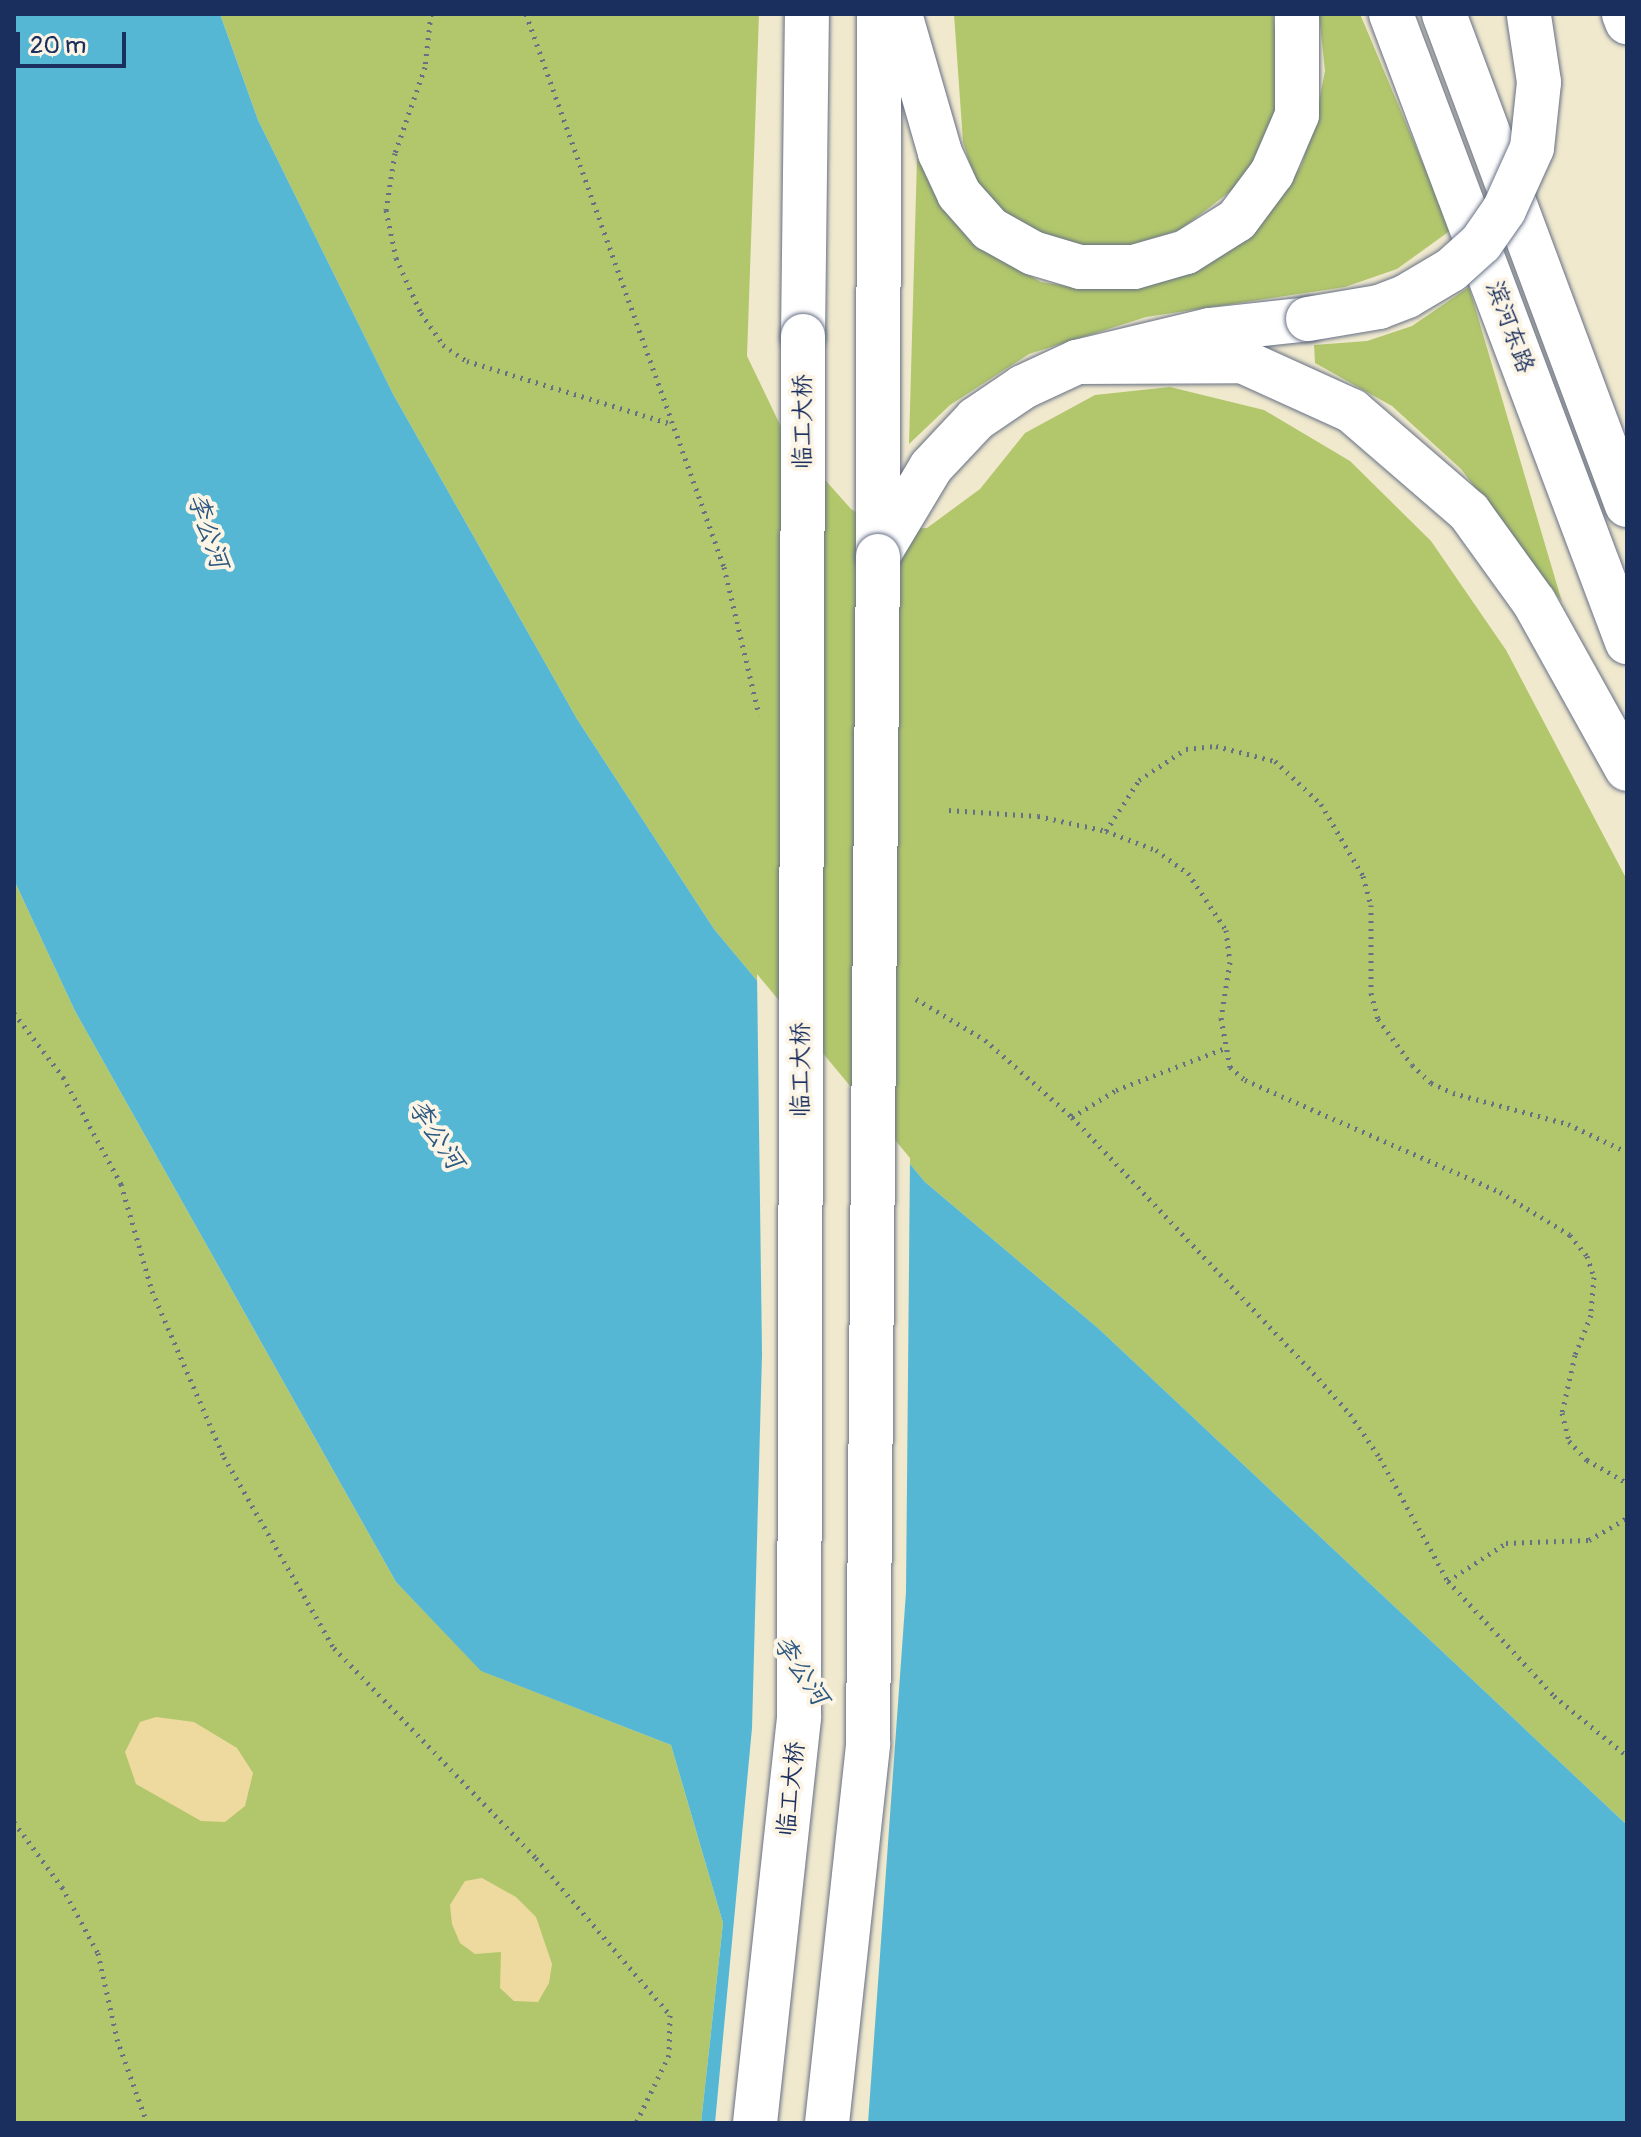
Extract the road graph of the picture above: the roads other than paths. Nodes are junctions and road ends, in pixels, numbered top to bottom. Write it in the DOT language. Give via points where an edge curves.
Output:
graph roads {
  1 [pos="807,14"];
  2 [pos="879,14"];
  3 [pos="900,14"];
  4 [pos="1297,14"];
  5 [pos="1391,14"];
  6 [pos="1444,14"];
  7 [pos="1624,14"];
  8 [pos="1528,15"];
  9 [pos="1627,22"];
  10 [pos="1077,362"];
  11 [pos="1627,505"];
  12 [pos="878,556"];
  13 [pos="1627,642"];
  14 [pos="1627,769"];
  15 [pos="755,2123"];
  16 [pos="827,2123"];
  1 -- 15 [label="main road, 临工大桥, bridge" via="799,1718"];
  2 -- 12 [label="main road"];
  3 -- 4 [label="main road" via="940,153 959,194 990,229 1033,253 1080,267 1134,267 1186,252 1237,220 1272,173 1297,115"];
  5 -- 13 [label="main road, 滨河东路"];
  6 -- 11 [label="main road, 滨河东路"];
  7 -- 9 [label="main road"];
  8 -- 10 [label="main road, bridge" via="1539,82 1532,148 1504,210 1481,243 1451,270 1379,307 1209,330"];
  10 -- 12 [label="main road" via="1023,387 976,419 931,467"];
  10 -- 14 [label="main road" via="1242,361 1352,411 1469,512 1534,602"];
  12 -- 16 [label="main road, bridge" via="868,1744"];
}
